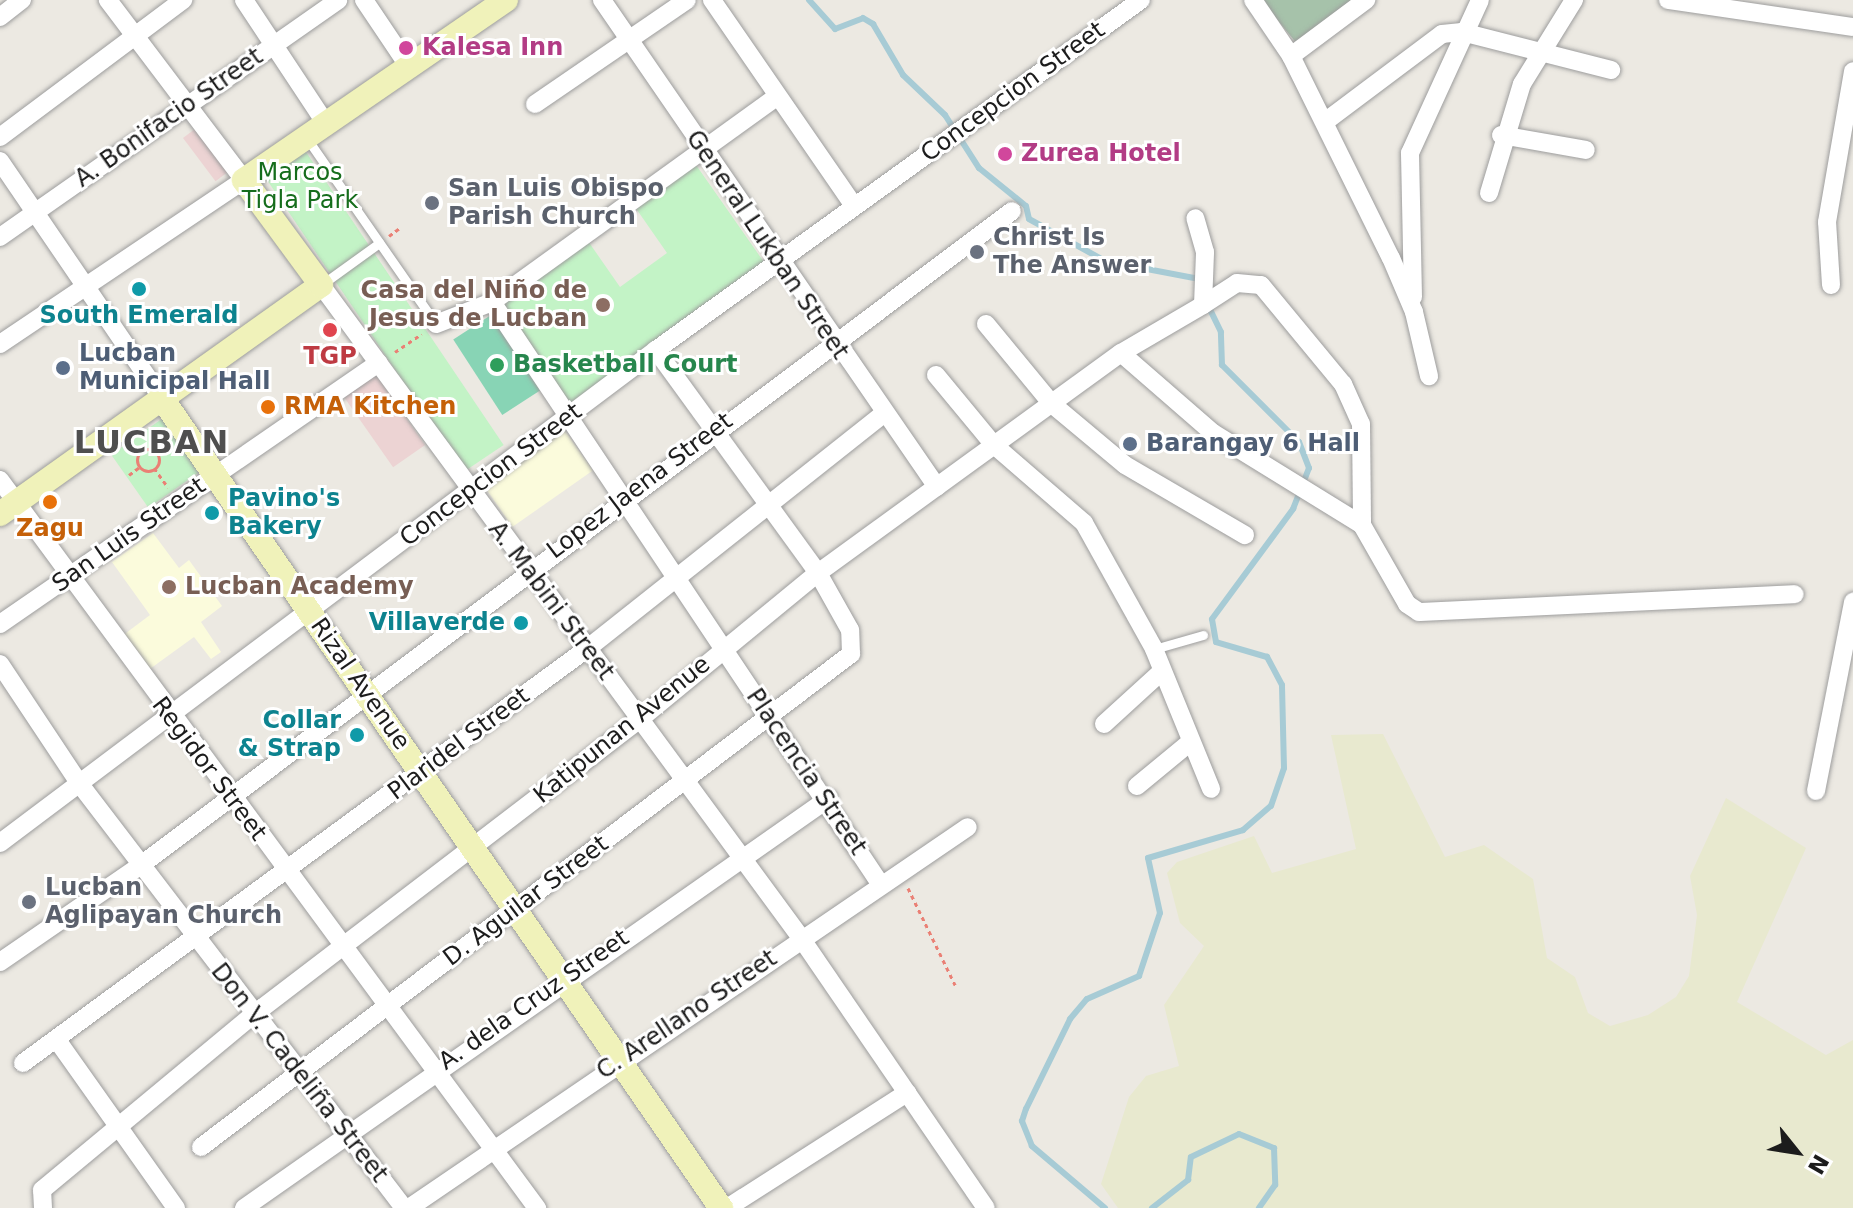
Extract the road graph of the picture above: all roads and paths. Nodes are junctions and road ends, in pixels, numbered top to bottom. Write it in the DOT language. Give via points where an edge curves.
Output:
graph roads {
  1 [pos="22,0"];
  2 [pos="108,0"];
  3 [pos="183,0"];
  4 [pos="244,0"];
  5 [pos="338,0"];
  6 [pos="364,0"];
  7 [pos="602,0"];
  8 [pos="687,0"];
  9 [pos="712,0"];
  10 [pos="1141,0"];
  11 [pos="1254,0"];
  12 [pos="1366,0"];
  13 [pos="1480,0"];
  14 [pos="1574,0"];
  15 [pos="1668,0"];
  16 [pos="494,3"];
  17 [pos="0,17"];
  18 [pos="1853,27"];
  19 [pos="1462,32"];
  20 [pos="137,35"];
  21 [pos="629,41"];
  22 [pos="273,44"];
  23 [pos="1540,54"];
  24 [pos="1291,56"];
  25 [pos="409,67"];
  26 [pos="1611,70"];
  27 [pos="1853,71"];
  28 [pos="775,98"];
  29 [pos="189,102"];
  30 [pos="535,104"];
  31 [pos="1326,121"];
  32 [pos="316,130"];
  33 [pos="1501,135"];
  34 [pos="0,137"];
  35 [pos="1586,150"];
  36 [pos="703,154"];
  37 [pos="0,161"];
  38 [pos="244,180"];
  39 [pos="1489,193"];
  40 [pos="854,206"];
  41 [pos="1012,211"];
  42 [pos="37,212"];
  43 [pos="1195,218"];
  44 [pos="0,237"];
  45 [pos="379,243"];
  46 [pos="781,262"];
  47 [pos="321,285"];
  48 [pos="1831,285"];
  49 [pos="87,286"];
  50 [pos="492,302"];
  51 [pos="1203,305"];
  52 [pos="1414,312"];
  53 [pos="436,324"];
  54 [pos="986,324"];
  55 [pos="417,337"];
  56 [pos="832,342"];
  57 [pos="0,344"];
  58 [pos="656,350"];
  59 [pos="1121,353"];
  60 [pos="379,363"];
  61 [pos="936,375"];
  62 [pos="1429,376"];
  63 [pos="161,397"];
  64 [pos="1052,404"];
  65 [pos="884,413"];
  66 [pos="566,419"];
  67 [pos="711,433"];
  68 [pos="994,445"];
  69 [pos="141,466"];
  70 [pos="154,468"];
  71 [pos="129,475"];
  72 [pos="215,475"];
  73 [pos="0,480"];
  74 [pos="937,487"];
  75 [pos="171,491"];
  76 [pos="468,492"];
  77 [pos="620,500"];
  78 [pos="766,505"];
  79 [pos="8,508"];
  80 [pos="1362,525"];
  81 [pos="1245,535"];
  82 [pos="528,570"];
  83 [pos="818,573"];
  84 [pos="68,578"];
  85 [pos="671,578"];
  86 [pos="1795,594"];
  87 [pos="1853,602"];
  88 [pos="309,611"];
  89 [pos="0,624"];
  90 [pos="1203,635"];
  91 [pos="588,648"];
  92 [pos="1154,649"];
  93 [pos="720,651"];
  94 [pos="1848,663"];
  95 [pos="0,664"];
  96 [pos="1161,672"];
  97 [pos="368,695"];
  98 [pos="167,712"];
  99 [pos="771,715"];
  100 [pos="640,719"];
  101 [pos="1104,724"];
  102 [pos="1188,744"];
  103 [pos="422,772"];
  104 [pos="686,780"];
  105 [pos="79,783"];
  106 [pos="1137,786"];
  107 [pos="1211,789"];
  108 [pos="1816,791"];
  109 [pos="228,797"];
  110 [pos="829,798"];
  111 [pos="968,827"];
  112 [pos="0,843"];
  113 [pos="474,848"];
  114 [pos="740,856"];
  115 [pos="141,865"];
  116 [pos="899,871"];
  117 [pos="286,872"];
  118 [pos="879,882"];
  119 [pos="517,909"];
  120 [pos="801,938"];
  121 [pos="196,939"];
  122 [pos="346,947"];
  123 [pos="0,962"];
  124 [pos="565,980"];
  125 [pos="955,985"];
  126 [pos="386,1003"];
  127 [pos="253,1015"];
  128 [pos="57,1040"];
  129 [pos="621,1060"];
  130 [pos="23,1063"];
  131 [pos="298,1068"];
  132 [pos="436,1069"];
  133 [pos="907,1093"];
  134 [pos="114,1129"];
  135 [pos="346,1133"];
  136 [pos="201,1147"];
  137 [pos="496,1147"];
  138 [pos="42,1199"];
  139 [pos="176,1208"];
  140 [pos="244,1208"];
  141 [pos="406,1208"];
  142 [pos="537,1208"];
  143 [pos="724,1208"];
  144 [pos="986,1208"];
  1 -- 17 [label="street"];
  2 -- 20 [label="street, A. Mabini Street"];
  3 -- 20 [label="street"];
  4 -- 22 [label="street"];
  5 -- 22 [label="street, A. Bonifacio Street"];
  6 -- 25 [label="street"];
  7 -- 21 [label="street, General Lukban Street"];
  8 -- 21 [label="street"];
  9 -- 28 [label="street"];
  10 -- 40 [label="street, Concepcion Street"];
  11 -- 24 [label="street"];
  12 -- 24 [label="street"];
  13 -- 19 [label="street"];
  14 -- 23 [label="street"];
  15 -- 18 [label="street"];
  16 -- 25 [label="main road"];
  19 -- 23 [label="street"];
  19 -- 31 [label="street" via="1442,34"];
  19 -- 52 [label="street" via="1410,153"];
  20 -- 29 [label="street, A. Mabini Street"];
  20 -- 34 [label="street"];
  21 -- 30 [label="street"];
  21 -- 36 [label="street, General Lukban Street"];
  22 -- 29 [label="street, A. Bonifacio Street"];
  22 -- 32 [label="street"];
  23 -- 26 [label="street"];
  23 -- 33 [label="street"];
  24 -- 31 [label="street"];
  25 -- 32 [label="main road"];
  27 -- 48 [label="street" via="1827,222"];
  28 -- 36 [label="street"];
  28 -- 40 [label="street"];
  29 -- 38 [label="street, A. Mabini Street"];
  29 -- 42 [label="street, A. Bonifacio Street"];
  31 -- 52 [label="street"];
  32 -- 38 [label="main road"];
  32 -- 45 [label="lane"];
  33 -- 35 [label="street"];
  33 -- 39 [label="street"];
  36 -- 46 [label="street, General Lukban Street"];
  36 -- 50 [label="street"];
  37 -- 42 [label="street, Rizal Avenue"];
  38 -- 47 [label="main road, A. Mabini Street"];
  38 -- 49 [label="street"];
  40 -- 46 [label="street, Concepcion Street"];
  41 -- 56 [label="street, Lopez Jaena Street"];
  42 -- 44 [label="street, A. Bonifacio Street"];
  42 -- 49 [label="street, Rizal Avenue"];
  43 -- 51 [label="street" via="1205,252"];
  45 -- 47 [label="lane"];
  45 -- 53 [label="lane"];
  46 -- 56 [label="street, General Lukban Street"];
  46 -- 58 [label="street, Concepcion Street"];
  47 -- 60 [label="street, A. Mabini Street"];
  47 -- 63 [label="main road"];
  49 -- 57 [label="street"];
  49 -- 63 [label="street, Rizal Avenue"];
  50 -- 53 [label="street"];
  50 -- 66 [label="street, Placencia Street"];
  51 -- 59 [label="street, Katipunan Avenue"];
  51 -- 80 [label="street, Katipunan Avenue" via="1237,283 1261,285 1343,384 1361,424"];
  52 -- 62 [label="street"];
  54 -- 64 [label="street"];
  55 -- 60 [label="path"];
  56 -- 65 [label="street, General Lukban Street"];
  56 -- 67 [label="street, Lopez Jaena Street"];
  58 -- 66 [label="street, Concepcion Street"];
  58 -- 67 [label="street"];
  59 -- 64 [label="street, Katipunan Avenue"];
  59 -- 80 [label="street" via="1213,433"];
  60 -- 72 [label="street, San Luis Street"];
  60 -- 76 [label="street, A. Mabini Street"];
  61 -- 68 [label="street"];
  63 -- 72 [label="main road, Rizal Avenue"];
  63 -- 79 [label="main road"];
  64 -- 68 [label="street, Katipunan Avenue"];
  64 -- 81 [label="street" via="1125,465"];
  65 -- 74 [label="street, General Lukban Street"];
  65 -- 78 [label="street, Plaridel Street"];
  66 -- 76 [label="street, Concepcion Street"];
  66 -- 77 [label="street, Placencia Street"];
  67 -- 77 [label="street, Lopez Jaena Street"];
  67 -- 78 [label="street"];
  68 -- 74 [label="street, Katipunan Avenue"];
  68 -- 92 [label="street" via="1084,523"];
  69 -- 70 [label="path" via="146,473"];
  69 -- 70 [label="path" via="135,458 150,446 162,462"];
  69 -- 71 [label="path"];
  70 -- 75 [label="path"];
  72 -- 84 [label="street, San Luis Street"];
  72 -- 88 [label="main road, Rizal Avenue"];
  73 -- 79 [label="street, Regidor Street"];
  74 -- 83 [label="street, Katipunan Avenue"];
  76 -- 82 [label="street, A. Mabini Street"];
  76 -- 88 [label="street, Concepcion Street"];
  77 -- 82 [label="street, Lopez Jaena Street"];
  77 -- 85 [label="street, Placencia Street"];
  78 -- 83 [label="street"];
  78 -- 85 [label="street, Plaridel Street"];
  79 -- 84 [label="street, Regidor Street"];
  80 -- 86 [label="street" via="1407,604 1419,612"];
  82 -- 91 [label="street, A. Mabini Street"];
  82 -- 97 [label="street, Lopez Jaena Street"];
  83 -- 93 [label="street, Katipunan Avenue"];
  83 -- 99 [label="street, D. Aguilar Street" via="850,630 851,654"];
  84 -- 89 [label="street, San Luis Street"];
  84 -- 98 [label="street, Regidor Street"];
  85 -- 91 [label="street, Plaridel Street"];
  85 -- 93 [label="street, Placencia Street"];
  87 -- 94 [label="street"];
  88 -- 97 [label="main road, Rizal Avenue"];
  88 -- 98 [label="street, Concepcion Street"];
  90 -- 92 [label="lane"];
  91 -- 100 [label="street, A. Mabini Street"];
  91 -- 103 [label="street, Plaridel Street"];
  92 -- 96 [label="street"];
  93 -- 99 [label="street, Placencia Street"];
  93 -- 100 [label="street, Katipunan Avenue"];
  94 -- 108 [label="street"];
  95 -- 105 [label="street, Don V. Cadeliña Street"];
  96 -- 101 [label="street"];
  96 -- 102 [label="street"];
  97 -- 103 [label="main road, Rizal Avenue"];
  97 -- 109 [label="street, Lopez Jaena Street"];
  98 -- 105 [label="street, Concepcion Street"];
  98 -- 109 [label="street, Regidor Street"];
  99 -- 104 [label="street, D. Aguilar Street"];
  99 -- 110 [label="street, Placencia Street"];
  100 -- 104 [label="street, A. Mabini Street"];
  100 -- 113 [label="street, Katipunan Avenue"];
  102 -- 106 [label="street"];
  102 -- 107 [label="street"];
  103 -- 113 [label="main road, Rizal Avenue"];
  103 -- 117 [label="street, Plaridel Street"];
  104 -- 114 [label="street, A. Mabini Street"];
  104 -- 119 [label="street, D. Aguilar Street"];
  105 -- 112 [label="street, Concepcion Street"];
  105 -- 115 [label="street, Don V. Cadeliña Street"];
  109 -- 115 [label="street, Lopez Jaena Street"];
  109 -- 117 [label="street, Regidor Street"];
  110 -- 114 [label="street, A. dela Cruz Street"];
  110 -- 118 [label="street, Placencia Street"];
  111 -- 116 [label="street, C. Arellano Street"];
  113 -- 119 [label="main road, Rizal Avenue"];
  113 -- 122 [label="street, Katipunan Avenue"];
  114 -- 120 [label="street, A. Mabini Street"];
  114 -- 124 [label="street, A. dela Cruz Street"];
  115 -- 121 [label="street, Don V. Cadeliña Street"];
  115 -- 123 [label="street, Lopez Jaena Street"];
  116 -- 118 [label="street, C. Arellano Street"];
  116 -- 125 [label="path"];
  117 -- 121 [label="street, Plaridel Street"];
  117 -- 122 [label="street, Regidor Street"];
  118 -- 120 [label="street, C. Arellano Street"];
  119 -- 124 [label="main road, Rizal Avenue"];
  119 -- 126 [label="street, D. Aguilar Street"];
  120 -- 129 [label="street, C. Arellano Street"];
  120 -- 133 [label="street, A. Mabini Street"];
  121 -- 127 [label="street, Don V. Cadeliña Street"];
  121 -- 128 [label="street, Plaridel Street"];
  122 -- 126 [label="street, Regidor Street"];
  122 -- 127 [label="street, Katipunan Avenue"];
  124 -- 129 [label="main road, Rizal Avenue"];
  124 -- 132 [label="street, A. dela Cruz Street"];
  126 -- 131 [label="street, D. Aguilar Street"];
  126 -- 132 [label="street, Regidor Street"];
  127 -- 131 [label="street, Don V. Cadeliña Street"];
  127 -- 134 [label="street, Katipunan Avenue"];
  128 -- 130 [label="street, Plaridel Street"];
  128 -- 134 [label="street"];
  129 -- 137 [label="street, C. Arellano Street"];
  129 -- 143 [label="main road, Rizal Avenue"];
  131 -- 135 [label="street, Don V. Cadeliña Street"];
  131 -- 136 [label="street, D. Aguilar Street"];
  132 -- 135 [label="street, A. dela Cruz Street"];
  132 -- 137 [label="street, Regidor Street"];
  133 -- 143 [label="street"];
  133 -- 144 [label="street, A. Mabini Street"];
  134 -- 138 [label="street, Katipunan Avenue"];
  134 -- 139 [label="street"];
  135 -- 140 [label="street, A. dela Cruz Street"];
  135 -- 141 [label="street, Don V. Cadeliña Street"];
  137 -- 141 [label="street, C. Arellano Street"];
  137 -- 142 [label="street, Regidor Street"];
}
